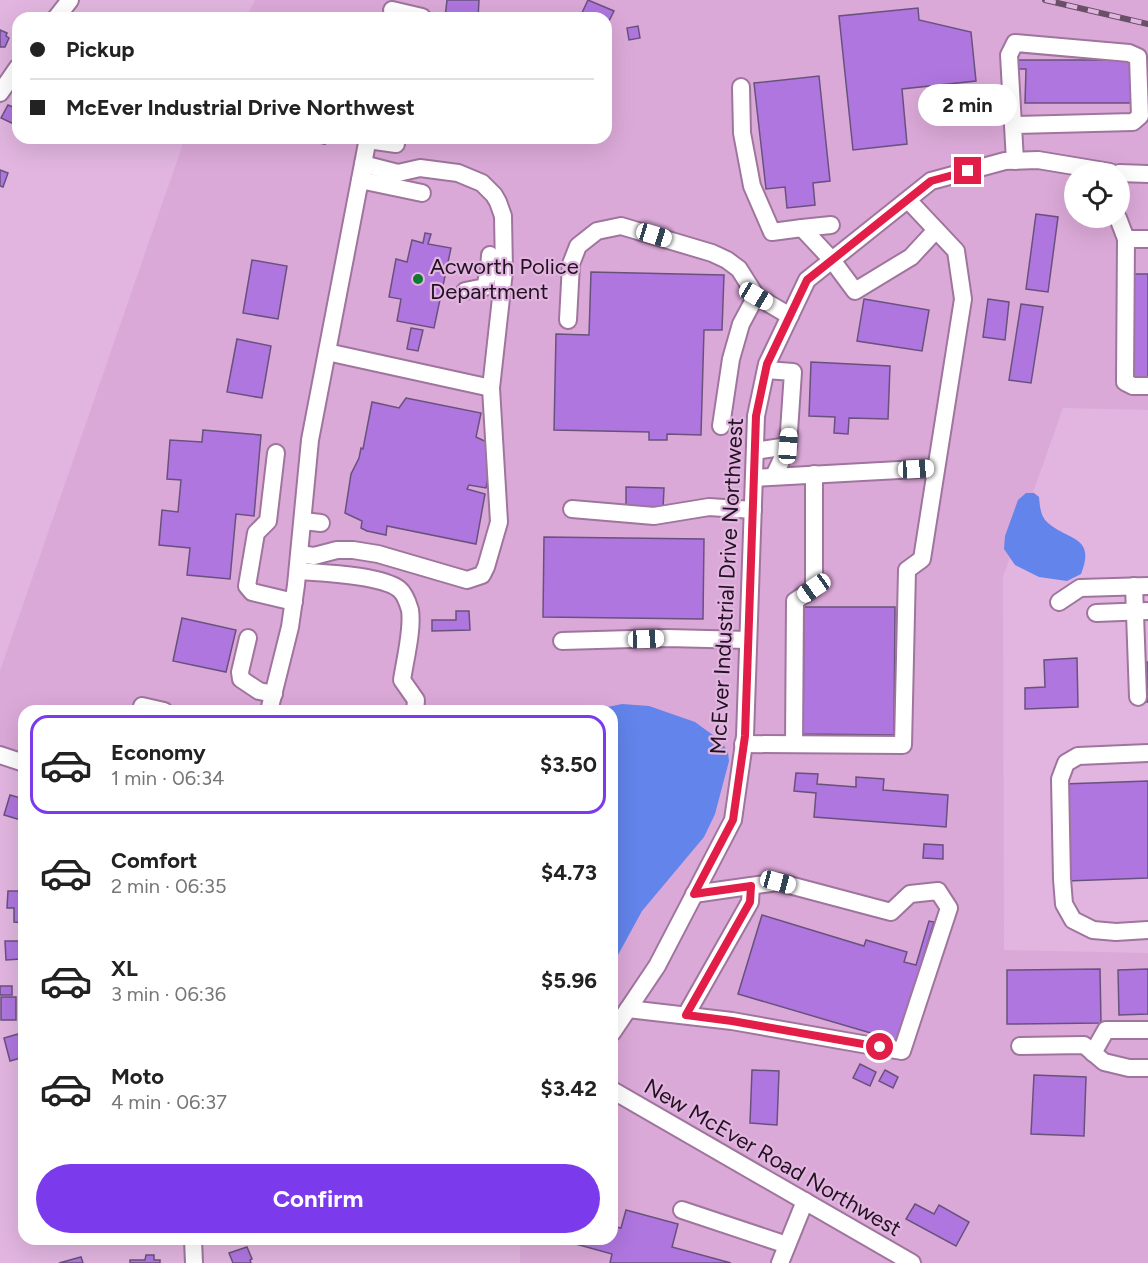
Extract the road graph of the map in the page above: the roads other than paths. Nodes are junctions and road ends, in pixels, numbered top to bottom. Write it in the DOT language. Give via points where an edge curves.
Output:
graph roads {
  1 [pos="70,0"];
  2 [pos="61,12"];
  3 [pos="12,76"];
  4 [pos="741,87"];
  5 [pos="0,93"];
  6 [pos="1013,125"];
  7 [pos="367,144"];
  8 [pos="1015,161"];
  9 [pos="1064,165"];
  10 [pos="362,172"];
  11 [pos="1130,173"];
  12 [pos="1148,174"];
  13 [pos="422,193"];
  14 [pos="908,200"];
  15 [pos="831,225"];
  16 [pos="802,228"];
  17 [pos="1122,228"];
  18 [pos="936,230"];
  19 [pos="1126,239"];
  20 [pos="1148,239"];
  21 [pos="490,255"];
  22 [pos="832,260"];
  23 [pos="485,288"];
  24 [pos="465,291"];
  25 [pos="502,294"];
  26 [pos="756,296"];
  27 [pos="790,316"];
  28 [pos="568,320"];
  29 [pos="327,352"];
  30 [pos="766,370"];
  31 [pos="1148,386"];
  32 [pos="491,388"];
  33 [pos="722,426"];
  34 [pos="788,446"];
  35 [pos="755,450"];
  36 [pos="276,453"];
  37 [pos="936,468"];
  38 [pos="814,474"];
  39 [pos="774,476"];
  40 [pos="754,478"];
  41 [pos="572,509"];
  42 [pos="753,510"];
  43 [pos="303,521"];
  44 [pos="321,523"];
  45 [pos="299,554"];
  46 [pos="298,571"];
  47 [pos="1141,586"];
  48 [pos="294,602"];
  49 [pos="1059,602"];
  50 [pos="1142,611"];
  51 [pos="1096,613"];
  52 [pos="248,638"];
  53 [pos="748,640"];
  54 [pos="562,641"];
  55 [pos="274,694"];
  56 [pos="1138,697"];
  57 [pos="271,705"];
  58 [pos="416,705"];
  59 [pos="743,744"];
  60 [pos="794,744"];
  61 [pos="1148,753"];
  62 [pos="0,755"];
  63 [pos="18,761"];
  64 [pos="751,886"];
  65 [pos="694,894"];
  66 [pos="1148,930"];
  67 [pos="628,1009"];
  68 [pos="686,1015"];
  69 [pos="618,1024"];
  70 [pos="1148,1029"];
  71 [pos="1020,1046"];
  72 [pos="1093,1053"];
  73 [pos="1148,1068"];
  74 [pos="618,1093"];
  75 [pos="805,1202"];
  76 [pos="682,1210"];
  77 [pos="192,1245"];
  78 [pos="787,1245"];
  79 [pos="194,1263"];
  80 [pos="780,1263"];
  81 [pos="912,1263"];
  1 -- 2 [label="street"];
  3 -- 5 [label="street"];
  4 -- 16 [label="street" via="742,133 759,204 772,232"];
  6 -- 6 [label="street" via="1009,55 1015,43 1129,52 1138,57 1140,116 1133,122"];
  6 -- 8 [label="street"];
  7 -- 10 [label="street"];
  8 -- 9 [label="street, McEver Industrial Drive Northwest"];
  8 -- 14 [label="street, McEver Industrial Drive Northwest" via="931,181"];
  10 -- 13 [label="street"];
  10 -- 25 [label="street" via="447,170 474,179 488,189 503,216"];
  10 -- 29 [label="street"];
  11 -- 12 [label="street"];
  14 -- 18 [label="street"];
  14 -- 22 [label="street, McEver Industrial Drive Northwest"];
  15 -- 16 [label="street"];
  16 -- 22 [label="street"];
  17 -- 19 [label="street"];
  18 -- 22 [label="street" via="912,257 855,291"];
  18 -- 37 [label="street" via="956,251 963,299"];
  19 -- 20 [label="street"];
  19 -- 31 [label="street" via="1125,382"];
  21 -- 23 [label="street"];
  22 -- 27 [label="street, McEver Industrial Drive Northwest" via="807,280"];
  23 -- 24 [label="street"];
  23 -- 25 [label="street"];
  25 -- 32 [label="street"];
  26 -- 27 [label="street"];
  26 -- 28 [label="street" via="739,269 727,260 621,226 597,231 579,246 571,264"];
  26 -- 33 [label="street" via="741,324 731,359"];
  27 -- 30 [label="street, McEver Industrial Drive Northwest"];
  29 -- 32 [label="street"];
  29 -- 43 [label="street" via="310,441"];
  30 -- 34 [label="street" via="793,372"];
  30 -- 35 [label="street, McEver Industrial Drive Northwest" via="756,416"];
  32 -- 45 [label="street" via="499,522 482,574 467,580 353,550 314,556"];
  34 -- 35 [label="street"];
  34 -- 39 [label="street"];
  35 -- 40 [label="street, McEver Industrial Drive Northwest"];
  36 -- 48 [label="street" via="268,521 256,533 247,586 252,592"];
  37 -- 38 [label="street"];
  37 -- 60 [label="street" via="922,559 907,570 903,745"];
  38 -- 39 [label="street"];
  38 -- 60 [label="street" via="814,588 795,601"];
  39 -- 40 [label="street"];
  40 -- 42 [label="street, McEver Industrial Drive Northwest"];
  41 -- 42 [label="street" via="654,516 709,507"];
  42 -- 53 [label="street, McEver Industrial Drive Northwest"];
  43 -- 44 [label="street"];
  43 -- 45 [label="street"];
  45 -- 46 [label="street"];
  46 -- 48 [label="street"];
  46 -- 58 [label="street" via="372,580 400,590 410,609 402,680"];
  47 -- 49 [label="street" via="1080,588"];
  47 -- 50 [label="street"];
  48 -- 55 [label="street"];
  50 -- 51 [label="street"];
  50 -- 56 [label="street"];
  52 -- 55 [label="street" via="242,679 260,691"];
  53 -- 54 [label="street"];
  53 -- 59 [label="street, McEver Industrial Drive Northwest"];
  55 -- 57 [label="street"];
  59 -- 60 [label="street"];
  59 -- 65 [label="street, McEver Industrial Drive Northwest" via="733,820"];
  61 -- 66 [label="street" via="1078,756 1066,762 1060,779 1063,896 1073,920 1094,930"];
  62 -- 63 [label="street"];
  64 -- 65 [label="street"];
  64 -- 68 [label="street" via="750,902"];
  64 -- 68 [label="street" via="778,882 891,912 910,894 938,891 949,908 902,1051"];
  65 -- 67 [label="street, McEver Industrial Drive Northwest" via="657,966"];
  67 -- 68 [label="street"];
  67 -- 69 [label="street, McEver Industrial Drive Northwest"];
  70 -- 72 [label="street" via="1106,1030"];
  71 -- 72 [label="street" via="1083,1045"];
  72 -- 73 [label="street" via="1104,1062"];
  74 -- 75 [label="street, New McEver Road Northwest"];
  75 -- 78 [label="street"];
  75 -- 81 [label="street, New McEver Road Northwest"];
  76 -- 78 [label="street"];
  77 -- 79 [label="street"];
  78 -- 80 [label="street"];
}
